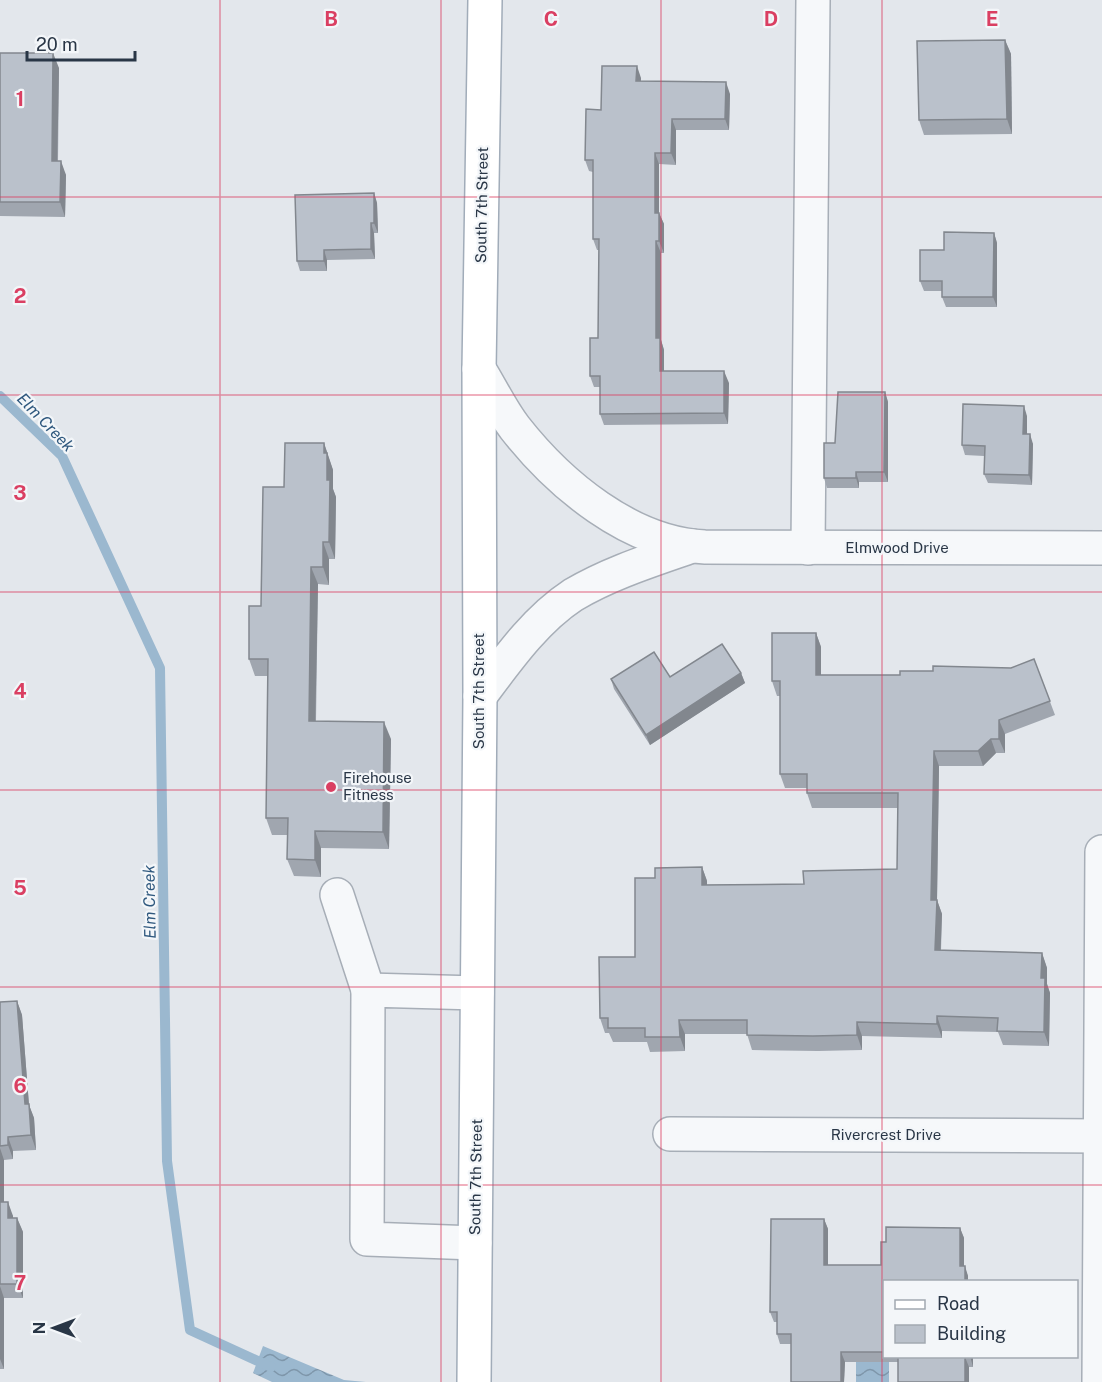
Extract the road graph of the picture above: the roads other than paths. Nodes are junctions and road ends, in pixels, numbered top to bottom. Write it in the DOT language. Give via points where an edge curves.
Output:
graph roads {
  1 [pos="485,0"];
  2 [pos="813,0"];
  3 [pos="479,369"];
  4 [pos="692,546"];
  5 [pos="808,548"];
  6 [pos="1102,548"];
  7 [pos="480,696"];
  8 [pos="1102,852"];
  9 [pos="337,895"];
  10 [pos="368,990"];
  11 [pos="477,993"];
  12 [pos="670,1134"];
  13 [pos="1101,1136"];
  14 [pos="475,1243"];
  15 [pos="474,1382"];
  16 [pos="1099,1382"];
  1 -- 3 [label="main road, South 7th Street"];
  2 -- 5 [label="street"];
  3 -- 4 [label="street, Elmwood Drive" via="513,425 576,490 657,538"];
  3 -- 7 [label="main road, South 7th Street"];
  4 -- 5 [label="street, Elmwood Drive"];
  4 -- 7 [label="street, Elmwood Drive" via="619,572 573,596 539,622"];
  5 -- 6 [label="street, Elmwood Drive"];
  7 -- 11 [label="main road, South 7th Street"];
  8 -- 13 [label="street"];
  9 -- 10 [label="street"];
  10 -- 11 [label="street"];
  10 -- 14 [label="street" via="366,1239"];
  11 -- 14 [label="main road, South 7th Street"];
  12 -- 13 [label="street, Rivercrest Drive"];
  13 -- 16 [label="street"];
  14 -- 15 [label="main road, South 7th Street"];
}
